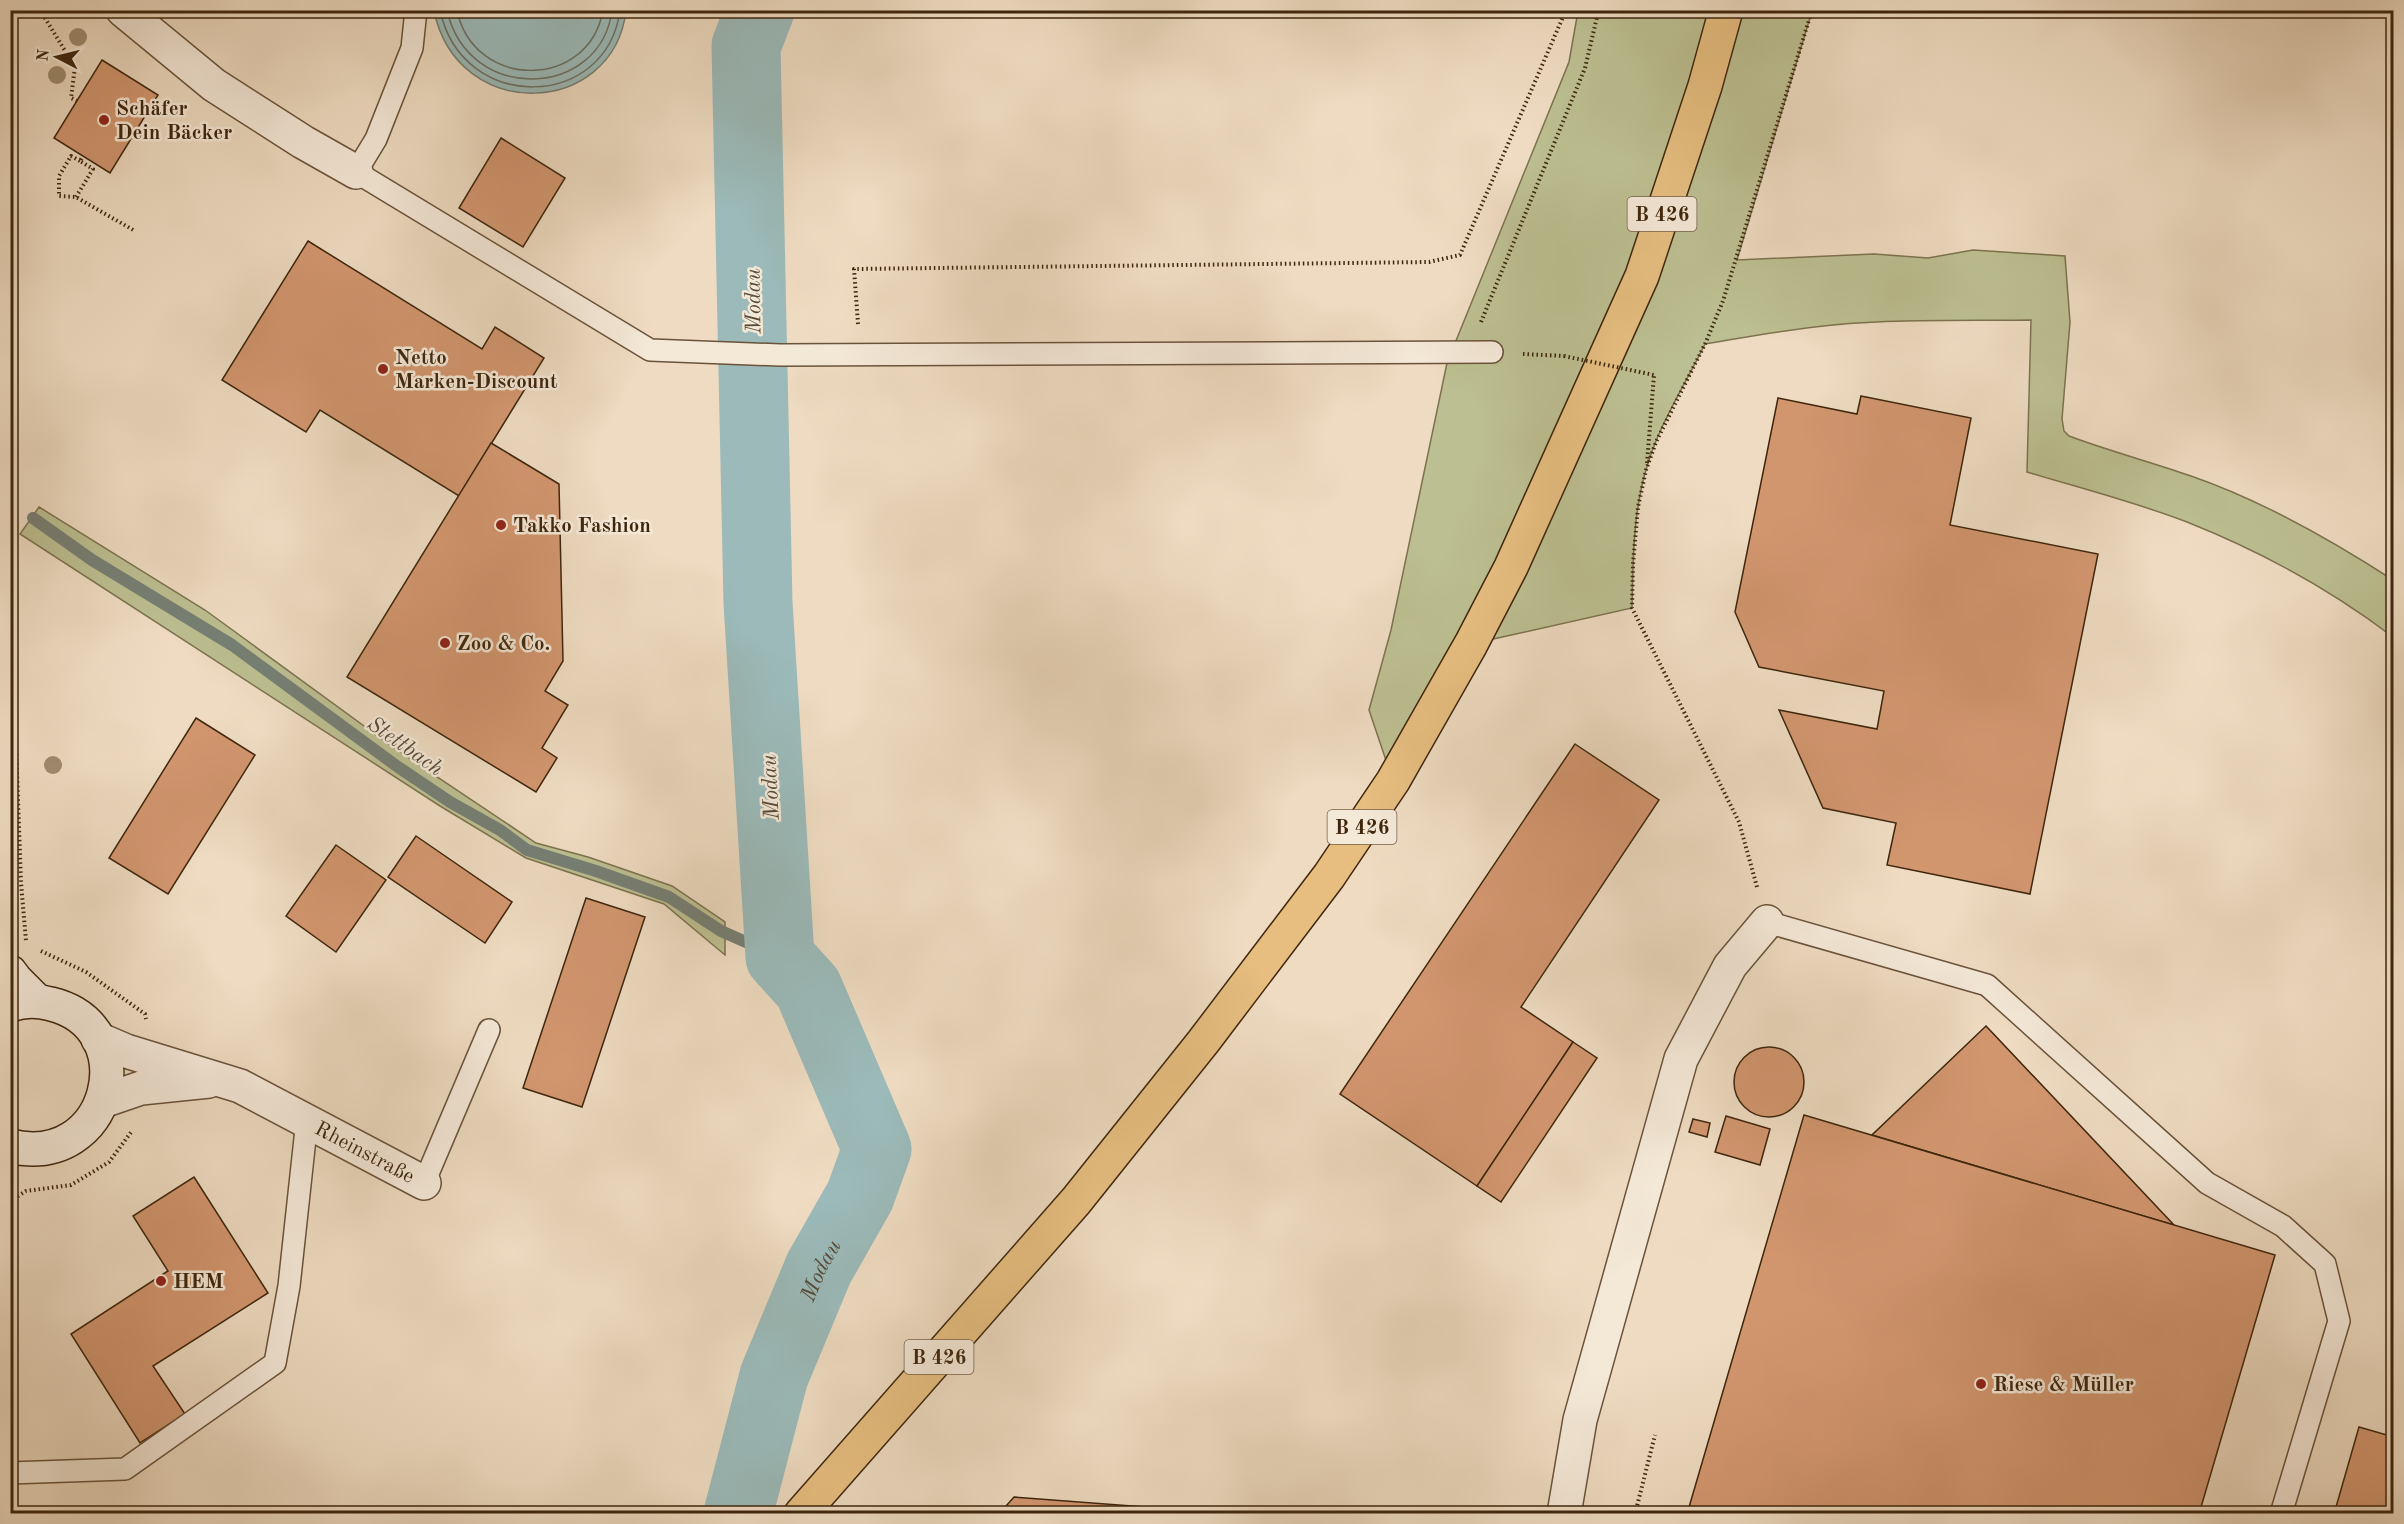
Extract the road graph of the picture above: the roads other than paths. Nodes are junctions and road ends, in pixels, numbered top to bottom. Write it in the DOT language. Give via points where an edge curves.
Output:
graph roads {
  1 [pos="123,10"];
  2 [pos="416,10"];
  3 [pos="1726,10"];
  4 [pos="356,172"];
  5 [pos="1492,352"];
  6 [pos="1767,922"];
  7 [pos="19,958"];
  8 [pos="23,1003"];
  9 [pos="489,1030"];
  10 [pos="98,1039"];
  11 [pos="222,1080"];
  12 [pos="103,1101"];
  13 [pos="307,1120"];
  14 [pos="15,1155"];
  15 [pos="424,1184"];
  16 [pos="10,1473"];
  17 [pos="801,1514"];
  18 [pos="1564,1514"];
  19 [pos="2281,1514"];
  1 -- 4 [label="street" via="214,85"];
  2 -- 4 [label="lane" via="412,48 376,139"];
  3 -- 17 [label="main road, B 426" via="1706,86 1642,276 1511,567 1393,781 1322,885 1076,1201"];
  4 -- 5 [label="lane" via="650,350 780,355"];
  6 -- 18 [label="street" via="1730,966 1681,1059 1580,1420"];
  6 -- 19 [label="lane" via="1987,985 2207,1182 2283,1226 2325,1264 2339,1321"];
  7 -- 8 [label="street, Rheinstraße" via="16,980"];
  8 -- 10 [label="street, Rheinstraße" via="62,1006 83,1019"];
  9 -- 15 [label="lane, Rheinstraße"];
  10 -- 11 [label="street, Rheinstraße"];
  10 -- 12 [label="street, Rheinstraße" via="106,1058 108,1080"];
  11 -- 12 [label="street, Rheinstraße" via="141,1088"];
  11 -- 13 [label="street, Rheinstraße"];
  12 -- 14 [label="street, Rheinstraße" via="92,1122 73,1139"];
  13 -- 15 [label="street, Rheinstraße"];
  13 -- 16 [label="lane" via="290,1286 275,1363 125,1469"];
}
